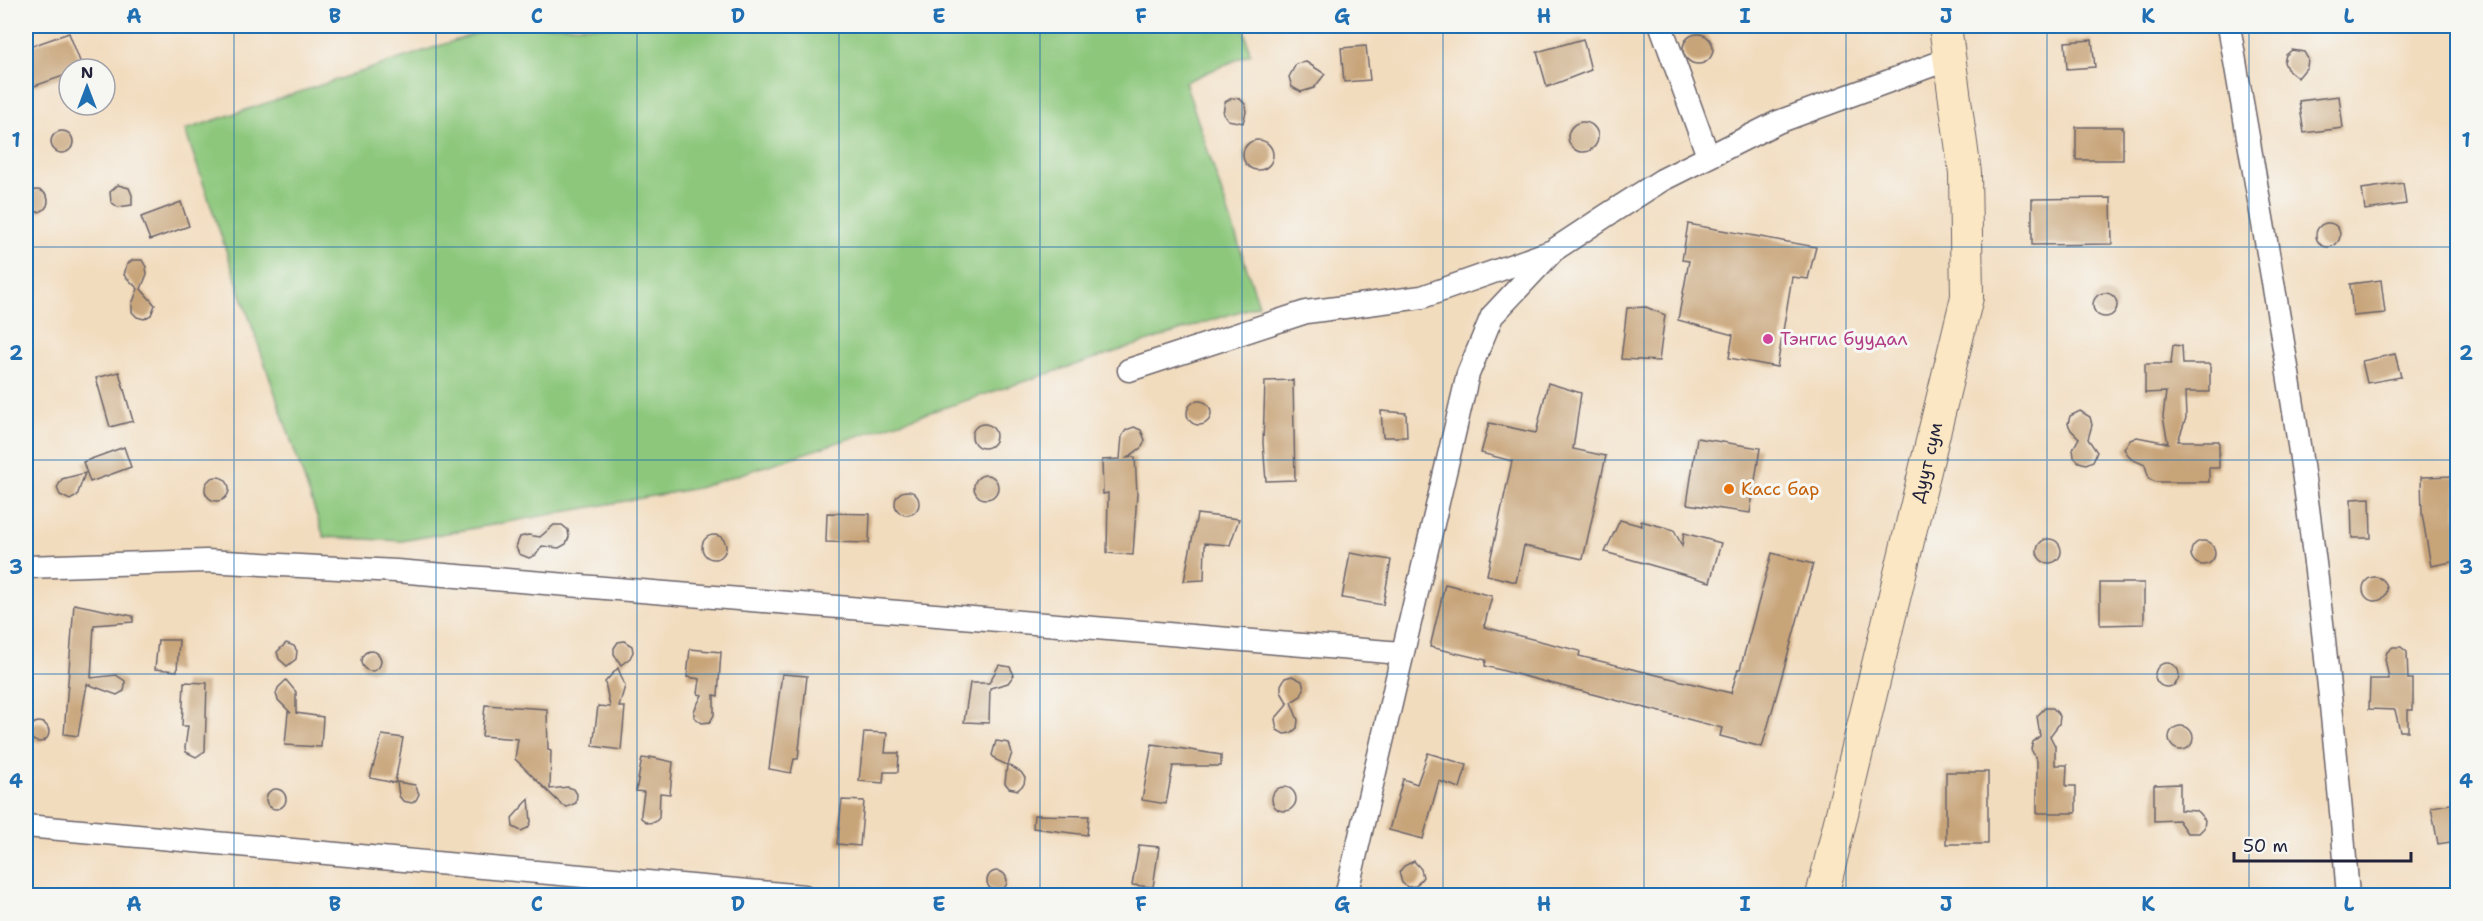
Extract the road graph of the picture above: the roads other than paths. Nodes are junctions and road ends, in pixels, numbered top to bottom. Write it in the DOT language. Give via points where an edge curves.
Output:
graph roads {
  1 [pos="1661,26"];
  2 [pos="1945,26"];
  3 [pos="2229,26"];
  4 [pos="1949,59"];
  5 [pos="1708,156"];
  6 [pos="1554,250"];
  7 [pos="1129,370"];
  8 [pos="26,567"];
  9 [pos="1401,653"];
  10 [pos="26,826"];
  11 [pos="804,896"];
  12 [pos="1346,896"];
  13 [pos="1822,896"];
  14 [pos="2348,896"];
  1 -- 5 [label="street"];
  2 -- 4 [label="main road, Дуут сум"];
  3 -- 14 [label="street" via="2308,509"];
  4 -- 5 [label="street" via="1778,122"];
  4 -- 13 [label="main road, Дуут сум" via="1965,173 1967,297"];
  5 -- 6 [label="street" via="1662,180"];
  6 -- 7 [label="street" via="1422,297 1306,312"];
  6 -- 9 [label="street" via="1492,316 1467,374"];
  8 -- 9 [label="street" via="206,561 396,571"];
  9 -- 12 [label="street"];
  10 -- 11 [label="street"];
}
